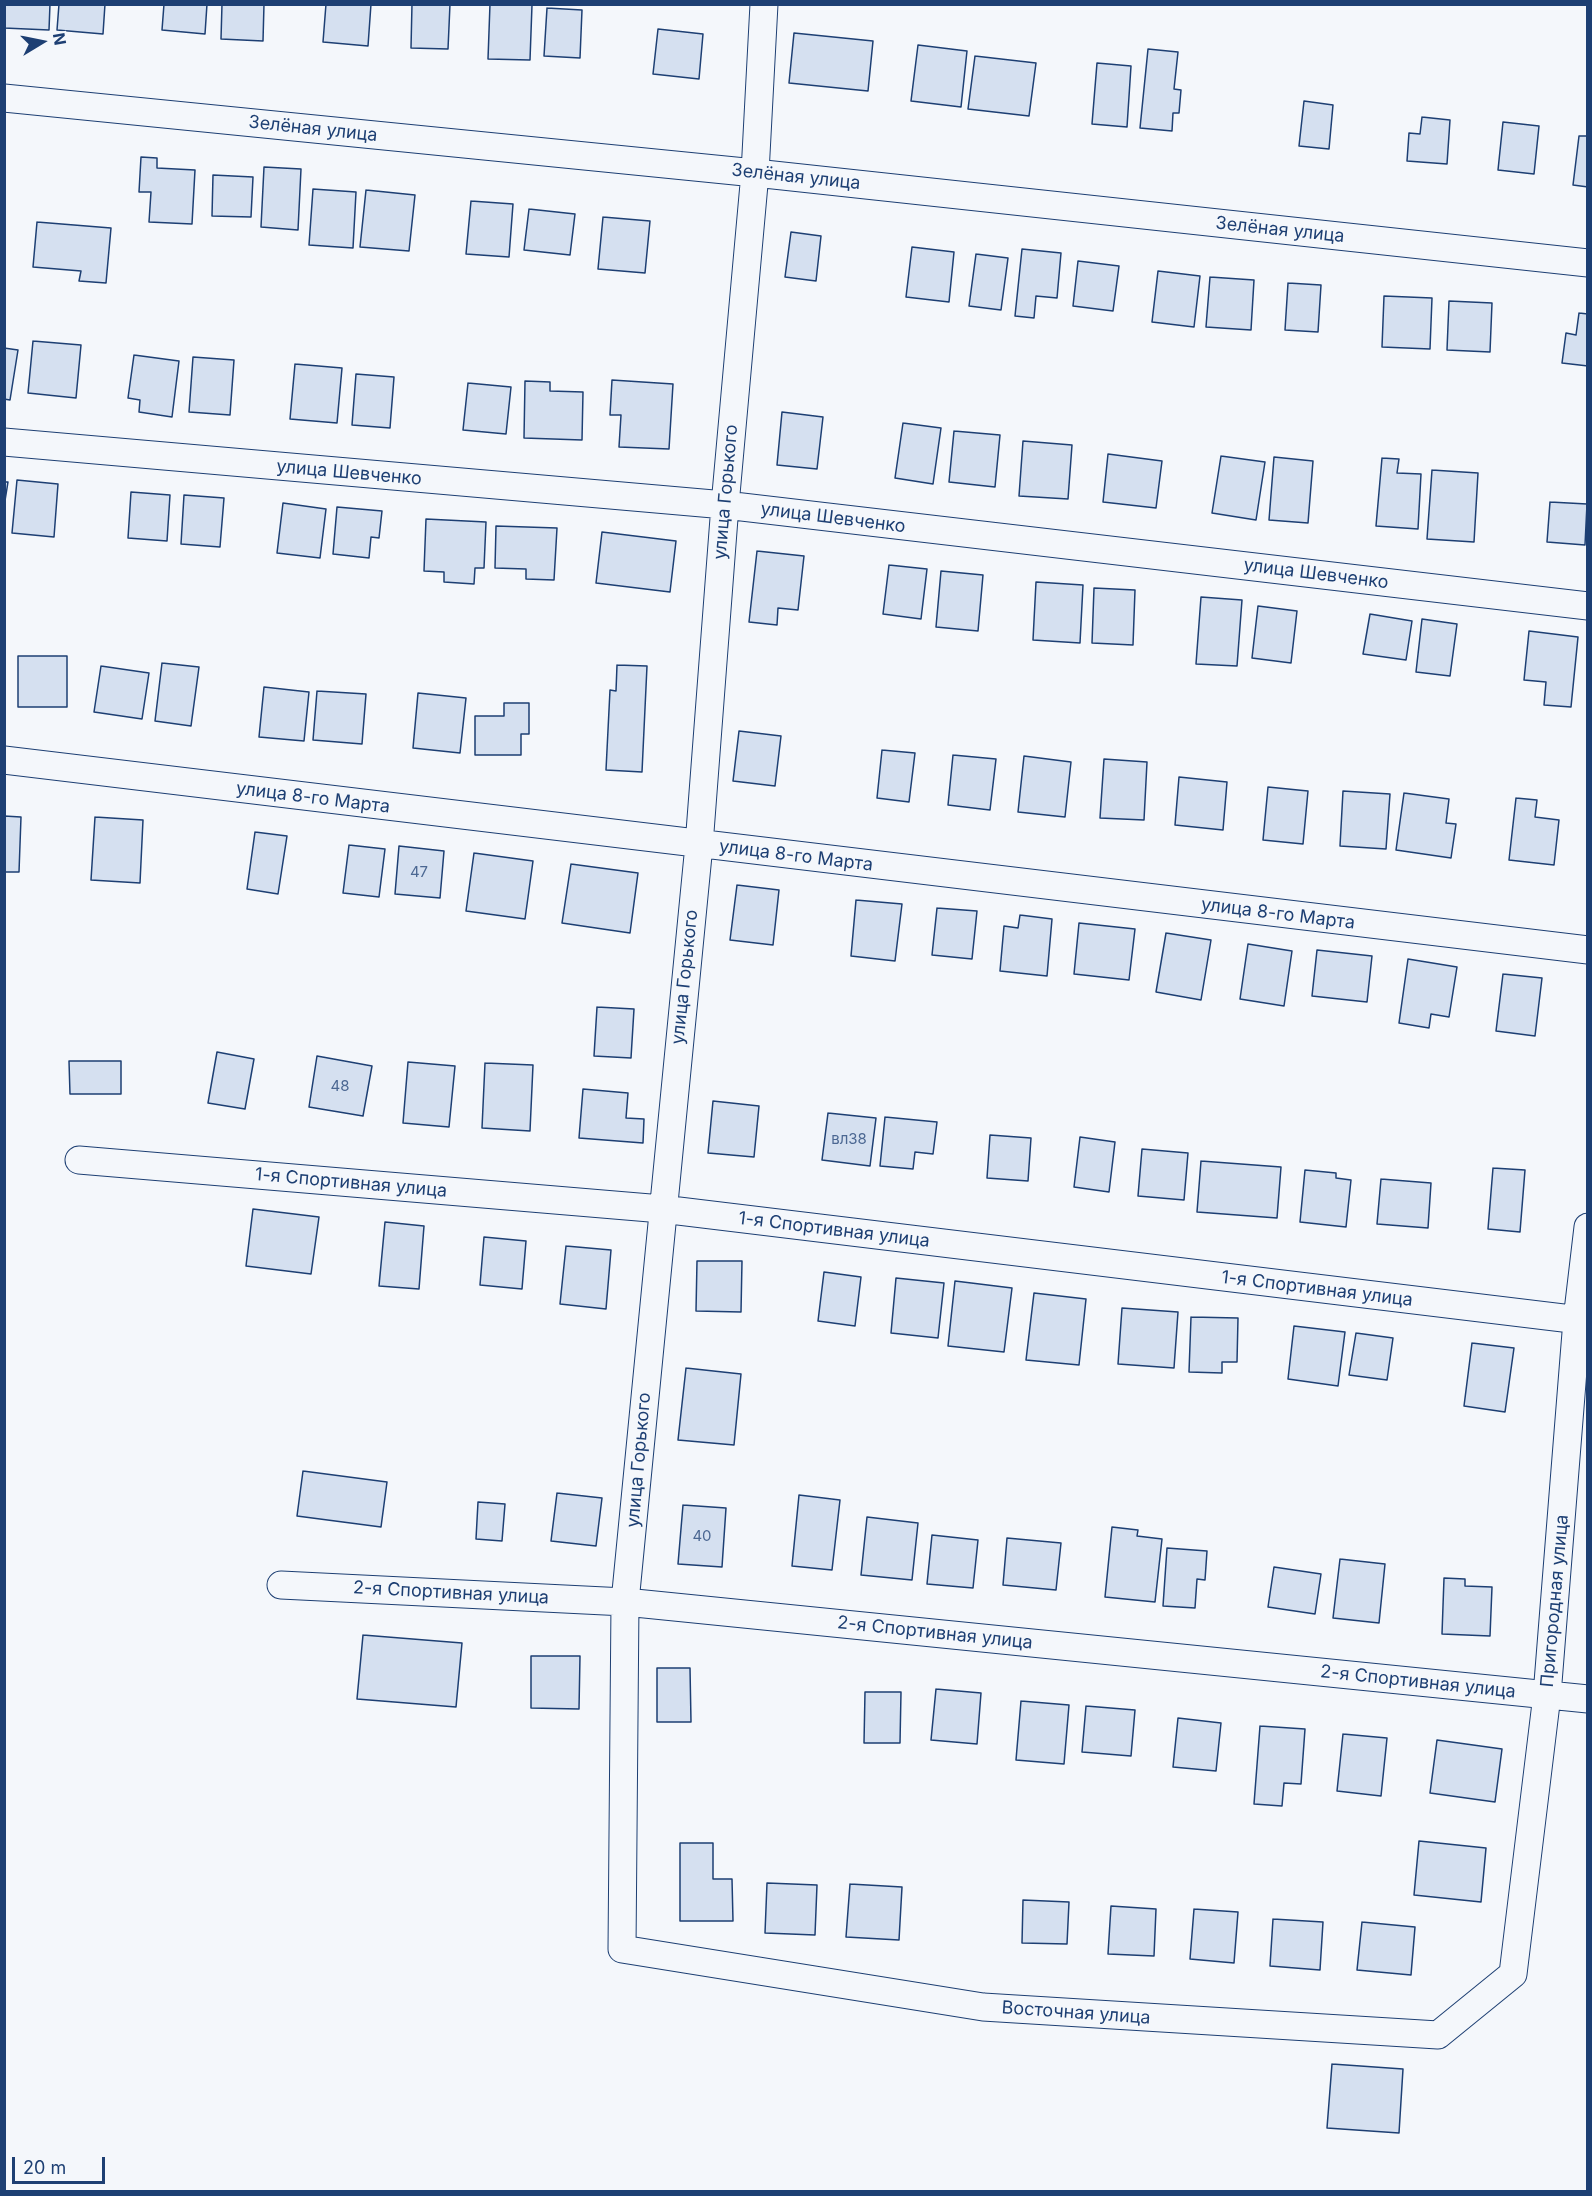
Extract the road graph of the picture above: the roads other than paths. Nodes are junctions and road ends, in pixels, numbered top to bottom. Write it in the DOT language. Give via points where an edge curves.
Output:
graph roads {
  1 [pos="764,4"];
  2 [pos="4,98"];
  3 [pos="755,172"];
  4 [pos="1587,263"];
  5 [pos="4,442"];
  6 [pos="725,505"];
  7 [pos="1587,606"];
  8 [pos="4,760"];
  9 [pos="699,844"];
  10 [pos="1587,950"];
  11 [pos="79,1160"];
  12 [pos="662,1209"];
  13 [pos="1587,1227"];
  14 [pos="1582,1321"];
  15 [pos="281,1585"];
  16 [pos="625,1602"];
  17 [pos="1547,1695"];
  18 [pos="1587,1699"];
  19 [pos="622,1949"];
  20 [pos="1513,1974"];
  1 -- 3 [label="street, улица Горького"];
  2 -- 3 [label="street, Зелёная улица"];
  3 -- 4 [label="street, Зелёная улица"];
  3 -- 6 [label="street, улица Горького"];
  5 -- 6 [label="street, улица Шевченко"];
  6 -- 7 [label="street, улица Шевченко"];
  6 -- 9 [label="street, улица Горького"];
  8 -- 9 [label="street, улица 8-го Марта"];
  9 -- 10 [label="street, улица 8-го Марта"];
  9 -- 12 [label="street, улица Горького"];
  11 -- 12 [label="street, 1-я Спортивная улица"];
  12 -- 14 [label="street, 1-я Спортивная улица"];
  12 -- 16 [label="street, улица Горького"];
  13 -- 14 [label="street, Пригородная улица"];
  14 -- 17 [label="street, Пригородная улица"];
  15 -- 16 [label="street, 2-я Спортивная улица"];
  16 -- 17 [label="street, 2-я Спортивная улица"];
  16 -- 19 [label="street, улица Горького"];
  17 -- 18 [label="street, 2-я Спортивная улица"];
  17 -- 20 [label="street, Пригородная улица"];
  19 -- 20 [label="street, Восточная улица" via="983,2007 1438,2035"];
}
